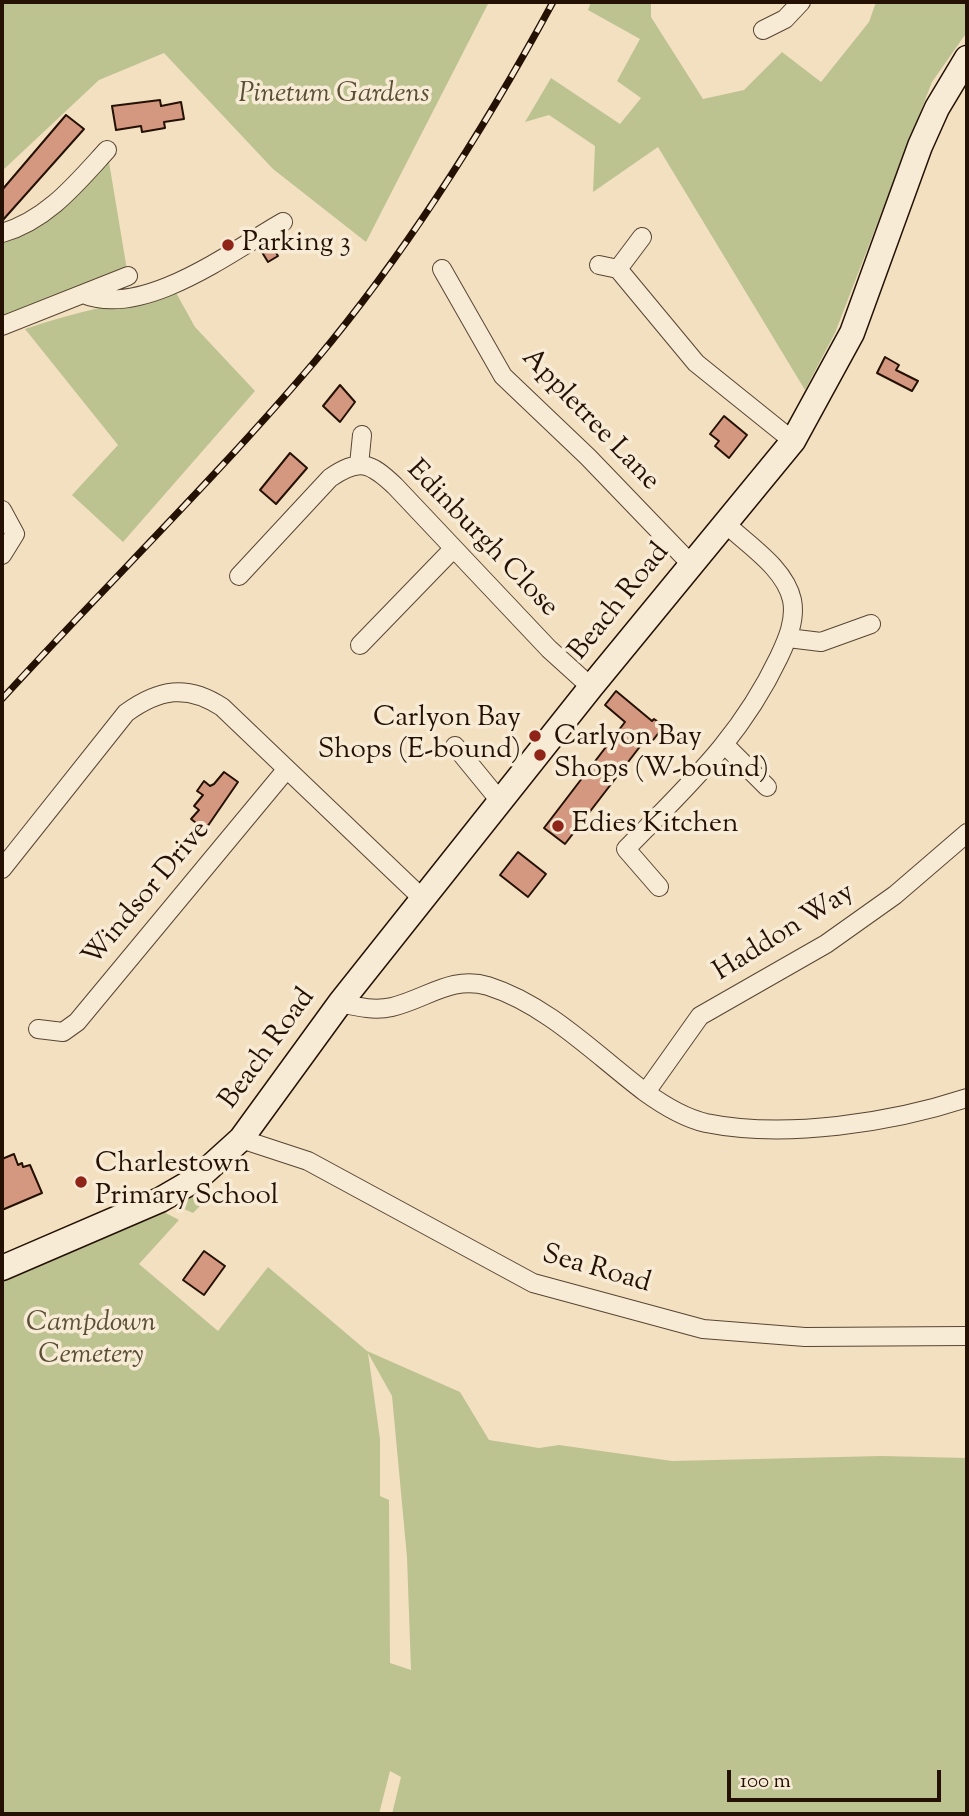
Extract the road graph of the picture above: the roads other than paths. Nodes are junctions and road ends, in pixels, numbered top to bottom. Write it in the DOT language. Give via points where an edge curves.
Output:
graph roads {
  1 [pos="801,2"];
  2 [pos="763,30"];
  3 [pos="967,58"];
  4 [pos="107,150"];
  5 [pos="283,222"];
  6 [pos="2,233"];
  7 [pos="642,237"];
  8 [pos="599,265"];
  9 [pos="442,269"];
  10 [pos="618,269"];
  11 [pos="128,276"];
  12 [pos="83,294"];
  13 [pos="2,326"];
  14 [pos="362,435"];
  15 [pos="793,441"];
  16 [pos="359,465"];
  17 [pos="2,510"];
  18 [pos="726,524"];
  19 [pos="453,549"];
  20 [pos="2,555"];
  21 [pos="691,564"];
  22 [pos="239,576"];
  23 [pos="872,624"];
  24 [pos="788,638"];
  25 [pos="360,645"];
  26 [pos="591,687"];
  27 [pos="455,746"];
  28 [pos="726,746"];
  29 [pos="286,770"];
  30 [pos="767,787"];
  31 [pos="500,801"];
  32 [pos="967,834"];
  33 [pos="2,869"];
  34 [pos="659,887"];
  35 [pos="423,900"];
  36 [pos="340,1003"];
  37 [pos="38,1029"];
  38 [pos="646,1092"];
  39 [pos="967,1098"];
  40 [pos="241,1139"];
  41 [pos="2,1268"];
  42 [pos="967,1336"];
  1 -- 2 [label="street" via="785,19"];
  3 -- 15 [label="street, Beach Road" via="920,146 852,332"];
  4 -- 6 [label="street" via="65,196 26,226"];
  5 -- 12 [label="street" via="169,285 114,300"];
  7 -- 10 [label="street"];
  8 -- 10 [label="street"];
  9 -- 21 [label="street, Appletree Lane" via="503,376"];
  10 -- 15 [label="street" via="696,363"];
  11 -- 12 [label="street"];
  12 -- 13 [label="street"];
  14 -- 16 [label="street"];
  15 -- 18 [label="street, Beach Road"];
  16 -- 19 [label="street, Edinburgh Close" via="380,472"];
  16 -- 22 [label="street, Edinburgh Close" via="330,478"];
  17 -- 20 [label="street" via="15,534"];
  18 -- 21 [label="street, Beach Road"];
  18 -- 24 [label="street" via="786,584 792,601"];
  19 -- 25 [label="street"];
  19 -- 26 [label="street, Edinburgh Close"];
  21 -- 26 [label="street, Beach Road"];
  23 -- 24 [label="street" via="821,642"];
  24 -- 28 [label="street" via="763,692"];
  26 -- 31 [label="street, Beach Road"];
  27 -- 31 [label="street"];
  28 -- 30 [label="street"];
  28 -- 34 [label="street" via="626,849"];
  29 -- 33 [label="street" via="222,707 199,694 167,691 146,698 126,713"];
  29 -- 35 [label="street"];
  29 -- 37 [label="street, Windsor Drive" via="77,1022 63,1032"];
  31 -- 35 [label="street, Beach Road"];
  32 -- 38 [label="street, Haddon Way" via="838,936 700,1016"];
  35 -- 36 [label="street, Beach Road"];
  36 -- 38 [label="street" via="366,1009 392,1007 452,984 487,986 521,999"];
  36 -- 40 [label="street, Beach Road"];
  38 -- 39 [label="street" via="704,1123 753,1129 835,1125"];
  40 -- 41 [label="street, Beach Road" via="198,1178 160,1200"];
  40 -- 42 [label="street, Sea Road" via="308,1161 533,1283 703,1329 805,1337"];
}
